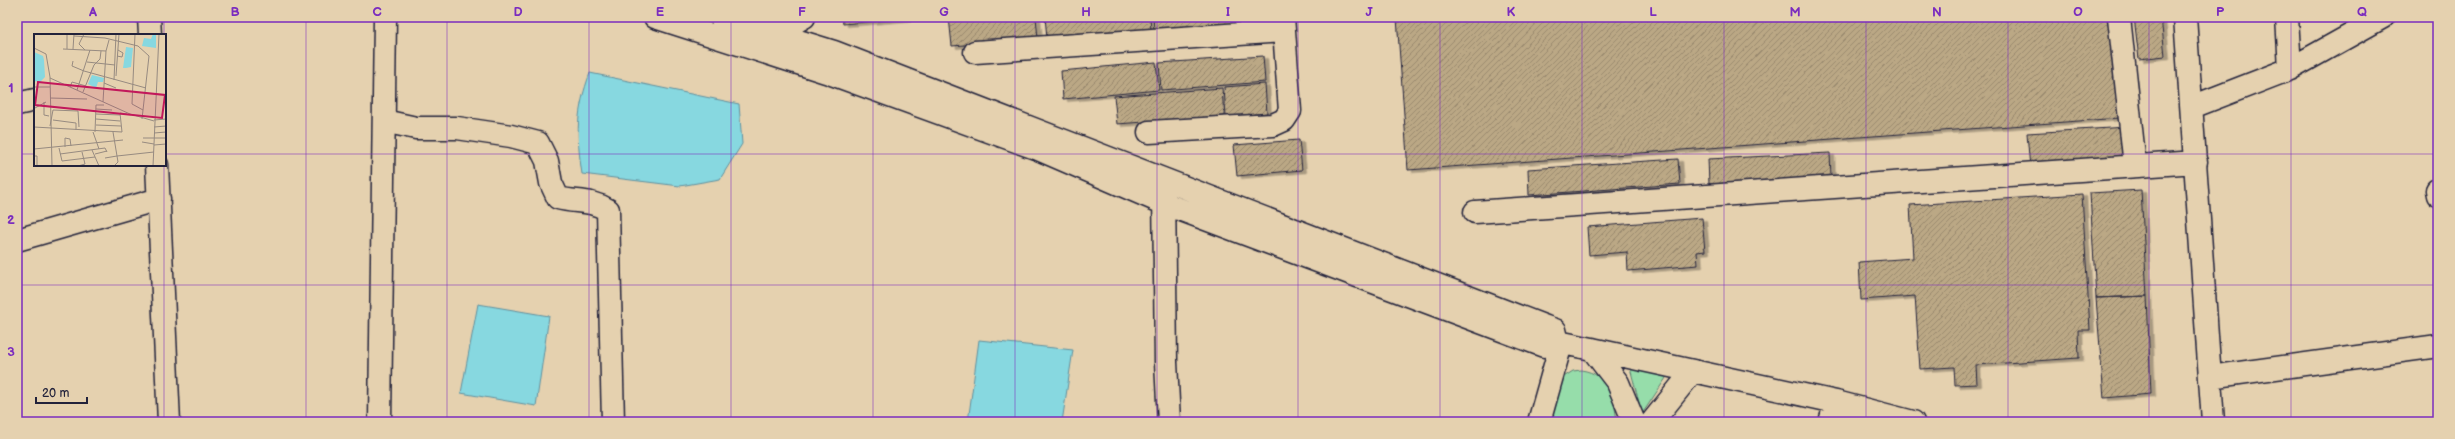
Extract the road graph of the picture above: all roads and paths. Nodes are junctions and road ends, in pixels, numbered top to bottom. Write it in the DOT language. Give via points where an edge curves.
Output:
graph roads {
  1 [pos="149,17"];
  2 [pos="385,17"];
  3 [pos="655,17"];
  4 [pos="721,17"];
  5 [pos="762,17"];
  6 [pos="804,17"];
  7 [pos="2119,17"];
  8 [pos="2185,17"];
  9 [pos="2287,17"];
  10 [pos="2383,17"];
  11 [pos="1283,24"];
  12 [pos="150,34"];
  13 [pos="834,52"];
  14 [pos="975,52"];
  15 [pos="2290,69"];
  16 [pos="826,72"];
  17 [pos="34,100"];
  18 [pos="17,104"];
  19 [pos="2192,107"];
  20 [pos="384,121"];
  21 [pos="1149,132"];
  22 [pos="2196,162"];
  23 [pos="158,166"];
  24 [pos="2135,166"];
  25 [pos="1165,180"];
  26 [pos="2438,190"];
  27 [pos="2438,195"];
  28 [pos="160,199"];
  29 [pos="1163,203"];
  30 [pos="1475,212"];
  31 [pos="17,240"];
  32 [pos="1559,343"];
  33 [pos="2438,346"];
  34 [pos="1592,349"];
  35 [pos="1693,371"];
  36 [pos="2210,377"];
  37 [pos="1836,402"];
  38 [pos="169,422"];
  39 [pos="380,422"];
  40 [pos="613,422"];
  41 [pos="1169,422"];
  42 [pos="1539,422"];
  43 [pos="1634,422"];
  44 [pos="1652,422"];
  45 [pos="1830,422"];
  46 [pos="1913,422"];
  47 [pos="2213,422"];
  1 -- 12 [label="street"];
  2 -- 20 [label="street"];
  3 -- 16 [label="street"];
  4 -- 13 [label="street"];
  5 -- 6 [label="street" via="792,24"];
  7 -- 24 [label="street"];
  8 -- 19 [label="street"];
  9 -- 15 [label="street"];
  10 -- 15 [label="street"];
  11 -- 14 [label="street"];
  11 -- 21 [label="street" via="1290,111 1284,120 1273,125"];
  13 -- 16 [label="street"];
  13 -- 25 [label="street"];
  15 -- 19 [label="street"];
  16 -- 29 [label="street" via="1038,149"];
  17 -- 18 [label="street"];
  19 -- 22 [label="street"];
  20 -- 39 [label="street"];
  20 -- 40 [label="street" via="416,128 458,128 538,143 547,161 551,183 558,198 595,202 608,210"];
  22 -- 24 [label="street"];
  22 -- 36 [label="street"];
  23 -- 28 [label="street"];
  24 -- 30 [label="street"];
  25 -- 29 [label="street"];
  25 -- 32 [label="street" via="1555,330"];
  26 -- 27 [label="street"];
  28 -- 31 [label="street"];
  28 -- 38 [label="street"];
  29 -- 32 [label="street" via="1544,346"];
  29 -- 41 [label="street"];
  32 -- 34 [label="street"];
  32 -- 42 [label="street"];
  33 -- 36 [label="street"];
  34 -- 35 [label="street"];
  34 -- 43 [label="street" via="1618,383"];
  35 -- 37 [label="street"];
  35 -- 44 [label="street"];
  36 -- 47 [label="street"];
  37 -- 45 [label="street"];
  37 -- 46 [label="street"];
}
